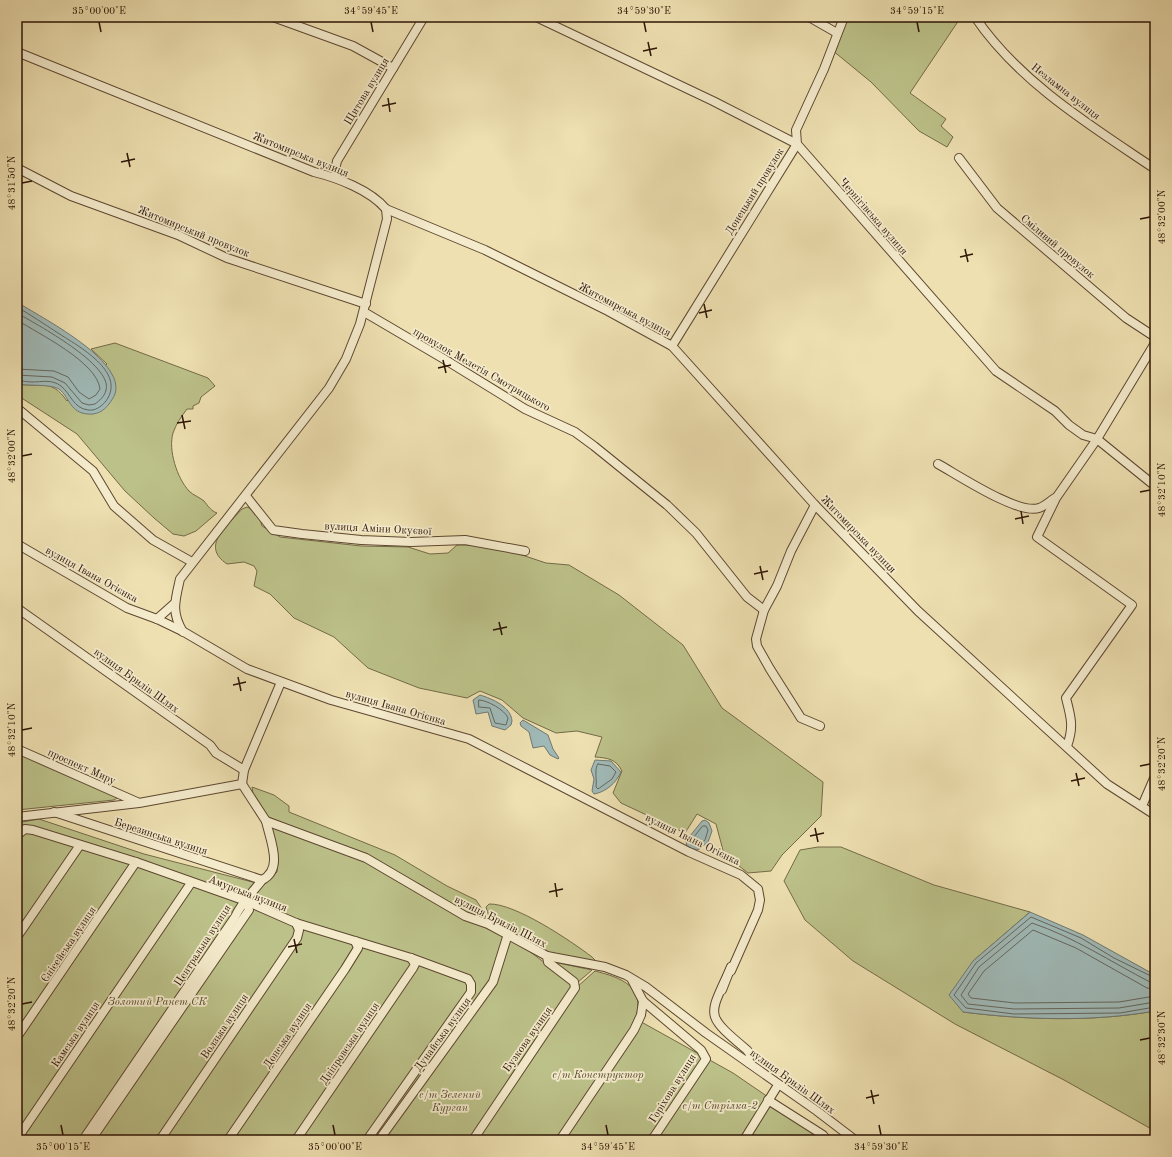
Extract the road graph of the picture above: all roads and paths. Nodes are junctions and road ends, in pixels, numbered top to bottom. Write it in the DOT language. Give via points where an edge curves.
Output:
graph roads {
  1 [pos="273,17"];
  2 [pos="424,17"];
  3 [pos="536,17"];
  4 [pos="809,17"];
  5 [pos="844,17"];
  6 [pos="975,17"];
  7 [pos="837,33"];
  8 [pos="17,52"];
  9 [pos="393,68"];
  10 [pos="797,144"];
  11 [pos="959,158"];
  12 [pos="17,168"];
  13 [pos="1155,169"];
  14 [pos="338,178"];
  15 [pos="386,209"];
  16 [pos="366,304"];
  17 [pos="364,312"];
  18 [pos="1155,337"];
  19 [pos="1155,343"];
  20 [pos="672,346"];
  21 [pos="17,408"];
  22 [pos="1097,439"];
  23 [pos="938,464"];
  24 [pos="1155,486"];
  25 [pos="246,496"];
  26 [pos="1056,498"];
  27 [pos="815,505"];
  28 [pos="1039,508"];
  29 [pos="1046,519"];
  30 [pos="17,544"];
  31 [pos="525,551"];
  32 [pos="192,562"];
  33 [pos="175,603"];
  34 [pos="17,608"];
  35 [pos="764,610"];
  36 [pos="157,619"];
  37 [pos="184,632"];
  38 [pos="281,682"];
  39 [pos="820,726"];
  40 [pos="1067,746"];
  41 [pos="17,749"];
  42 [pos="244,770"];
  43 [pos="1155,776"];
  44 [pos="242,784"];
  45 [pos="139,803"];
  46 [pos="1142,806"];
  47 [pos="54,812"];
  48 [pos="1155,815"];
  49 [pos="17,817"];
  50 [pos="266,821"];
  51 [pos="17,835"];
  52 [pos="80,845"];
  53 [pos="136,862"];
  54 [pos="262,880"];
  55 [pos="191,883"];
  56 [pos="246,901"];
  57 [pos="760,901"];
  58 [pos="296,923"];
  59 [pos="508,934"];
  60 [pos="17,937"];
  61 [pos="355,941"];
  62 [pos="547,956"];
  63 [pos="411,958"];
  64 [pos="632,979"];
  65 [pos="471,984"];
  66 [pos="643,1001"];
  67 [pos="17,1037"];
  68 [pos="749,1063"];
  69 [pos="778,1085"];
  70 [pos="768,1100"];
  71 [pos="17,1138"];
  72 [pos="83,1140"];
  73 [pos="91,1140"];
  74 [pos="160,1140"];
  75 [pos="228,1140"];
  76 [pos="296,1140"];
  77 [pos="367,1140"];
  78 [pos="379,1140"];
  79 [pos="473,1140"];
  80 [pos="560,1140"];
  81 [pos="652,1140"];
  82 [pos="744,1140"];
  83 [pos="827,1140"];
  84 [pos="855,1140"];
  1 -- 9 [label="street" via="353,46"];
  2 -- 9 [label="street, Щитова вулиця"];
  3 -- 10 [label="street, Чернігівська вулиця"];
  4 -- 7 [label="street"];
  5 -- 7 [label="street, Донецький провулок"];
  6 -- 13 [label="street, Незламна вулиця" via="1010,60 1050,94"];
  7 -- 10 [label="street, Донецький провулок" via="824,69 796,130"];
  8 -- 14 [label="street, Житомирська вулиця" via="314,172"];
  9 -- 14 [label="street, Щитова вулиця" via="337,161 335,170"];
  10 -- 20 [label="street, Донецький провулок"];
  10 -- 22 [label="street, Чернігівська вулиця" via="996,371 1055,411 1083,435"];
  11 -- 18 [label="street, Сміливий провулок" via="1007,218 1126,318"];
  12 -- 16 [label="street, Житомирський провулок" via="71,196 178,234 227,258"];
  14 -- 15 [label="street, Житомирська вулиця" via="380,202"];
  15 -- 16 [label="street" via="387,219"];
  15 -- 20 [label="street, Житомирська вулиця" via="485,250"];
  16 -- 17 [label="street"];
  17 -- 25 [label="street" via="350,353 329,388"];
  17 -- 35 [label="street, провулок Мелетія Смотрицького" via="525,409 575,432 594,446 667,505 696,533 747,597"];
  19 -- 22 [label="street"];
  20 -- 27 [label="street, Житомирська вулиця"];
  21 -- 32 [label="street" via="93,471 114,506 153,540"];
  22 -- 24 [label="street, Чернігівська вулиця"];
  22 -- 26 [label="street"];
  23 -- 28 [label="street" via="1021,508"];
  25 -- 31 [label="street, вулиця Аміни Окуєвої" via="274,530 361,540 465,540"];
  25 -- 32 [label="street"];
  26 -- 28 [label="street"];
  26 -- 29 [label="street"];
  27 -- 35 [label="street"];
  27 -- 40 [label="street, Житомирська вулиця" via="918,611"];
  28 -- 29 [label="street"];
  29 -- 40 [label="street" via="1037,536 1132,605 1066,698 1072,720 1072,732"];
  30 -- 36 [label="street, вулиця Івана Огієнка" via="127,608"];
  32 -- 33 [label="street" via="180,580"];
  33 -- 36 [label="street"];
  33 -- 37 [label="street" via="175,613"];
  34 -- 42 [label="street, вулиця Брилів Шлях" via="210,745 216,753"];
  35 -- 39 [label="street" via="756,639 757,646 801,718"];
  36 -- 37 [label="street, вулиця Івана Огієнка"];
  37 -- 38 [label="street, вулиця Івана Огієнка" via="247,669"];
  38 -- 42 [label="street"];
  38 -- 57 [label="street, вулиця Івана Огієнка" via="331,700 469,739 689,852 741,875 758,889"];
  40 -- 46 [label="street, Житомирська вулиця" via="1108,784"];
  41 -- 45 [label="street, проспект Миру"];
  42 -- 44 [label="street"];
  43 -- 46 [label="street"];
  44 -- 45 [label="street, Березинська вулиця"];
  44 -- 50 [label="street"];
  45 -- 47 [label="street, Березинська вулиця"];
  46 -- 48 [label="street, Житомирська вулиця"];
  47 -- 49 [label="street, Березинська вулиця"];
  47 -- 54 [label="street, Березинська вулиця"];
  50 -- 54 [label="street" via="274,868 271,875"];
  50 -- 59 [label="street, вулиця Брилів Шлях" via="366,858 465,916"];
  51 -- 52 [label="street, Амурська вулиця" via="29,829"];
  52 -- 53 [label="street, Амурська вулиця"];
  52 -- 60 [label="street"];
  53 -- 55 [label="street, Амурська вулиця"];
  53 -- 67 [label="street, Єнісейська вулиця"];
  54 -- 56 [label="street"];
  55 -- 56 [label="street, Амурська вулиця"];
  55 -- 71 [label="street, Камська вулиця"];
  56 -- 58 [label="street, Амурська вулиця"];
  56 -- 72 [label="street, Центральна вулиця" via="240,906"];
  56 -- 73 [label="street, Центральна вулиця" via="249,910"];
  57 -- 57 [label="street" via="742,944 731,971 758,910"];
  57 -- 57 [label="street" via="756,910 722,990 729,974"];
  57 -- 68 [label="street" via="713,1009 717,1022 750,1054"];
  58 -- 61 [label="street, Амурська вулиця"];
  58 -- 74 [label="street, Волзька вулиця" via="299,930 297,938"];
  59 -- 62 [label="street, вулиця Брилів Шлях"];
  59 -- 78 [label="street, Дунайська вулиця" via="493,982"];
  61 -- 63 [label="street, Амурська вулиця"];
  61 -- 75 [label="street, Донська вулиця" via="358,948 345,969"];
  62 -- 64 [label="street, вулиця Брилів Шлях" via="605,967"];
  62 -- 79 [label="street, Бузкова вулиця" via="548,962 570,978 575,988"];
  63 -- 65 [label="street, Амурська вулиця" via="468,979"];
  63 -- 76 [label="street, Дніпровська вулиця" via="414,962 413,968"];
  64 -- 66 [label="street"];
  64 -- 68 [label="street, вулиця Брилів Шлях"];
  65 -- 77 [label="street, Дунайська вулиця" via="471,992"];
  66 -- 80 [label="street" via="641,1015 634,1030"];
  66 -- 81 [label="street, Горіхова вулиця" via="701,1050 706,1059"];
  68 -- 69 [label="street, вулиця Брилів Шлях"];
  69 -- 70 [label="street"];
  69 -- 84 [label="street, вулиця Брилів Шлях"];
  70 -- 82 [label="street"];
  70 -- 83 [label="street"];
}
